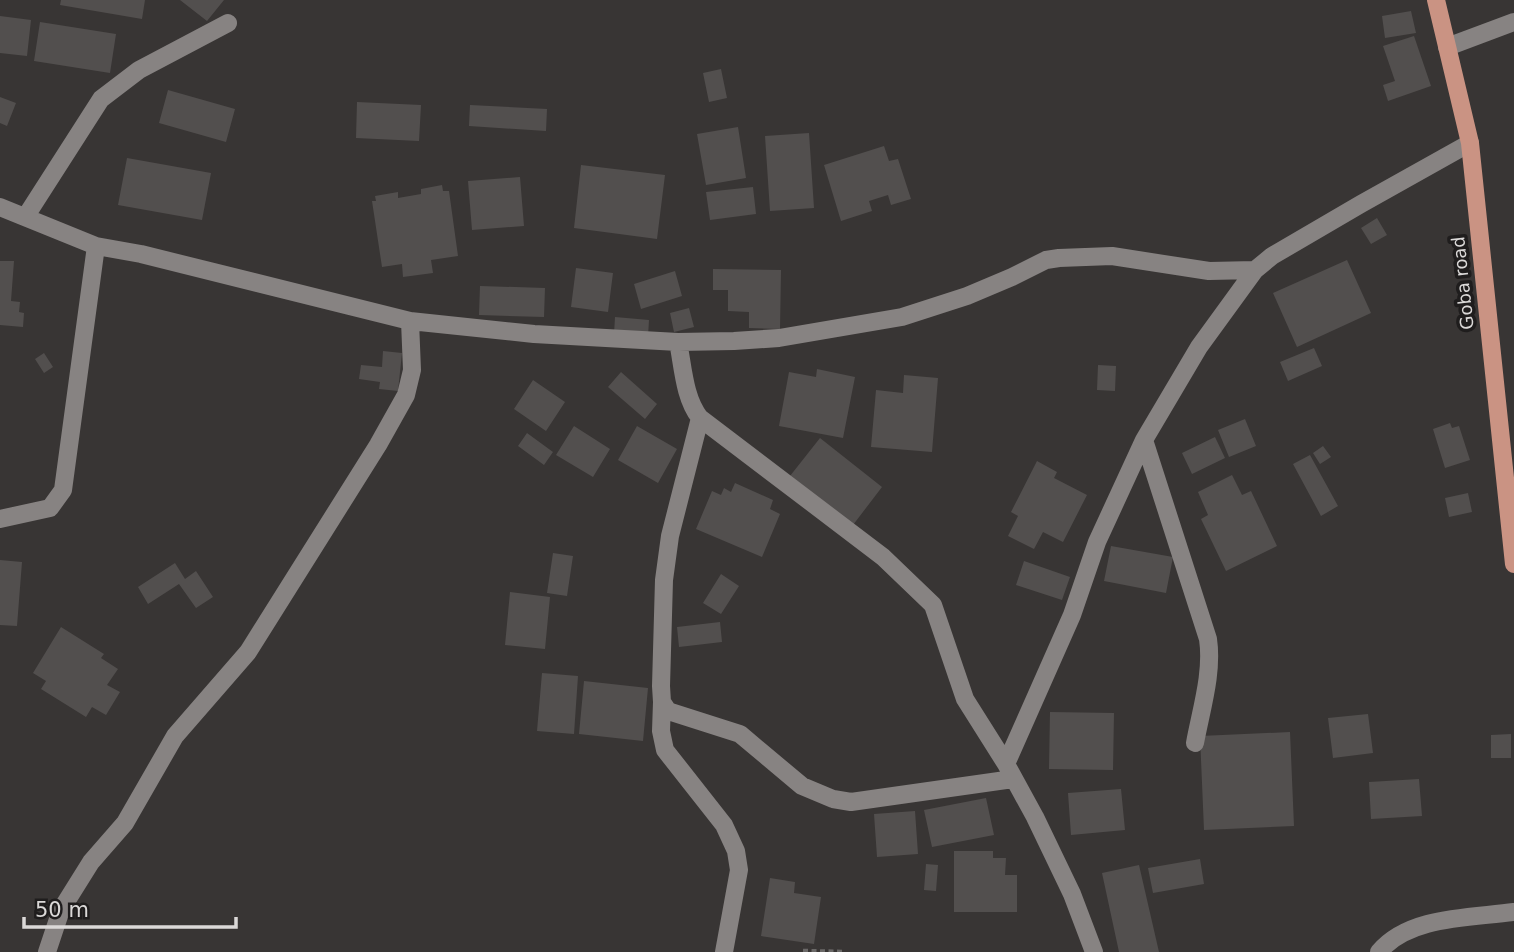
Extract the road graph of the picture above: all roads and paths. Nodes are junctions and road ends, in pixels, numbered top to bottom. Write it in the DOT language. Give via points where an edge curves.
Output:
graph roads {
  1 [pos="1436,0"];
  2 [pos="1514,22"];
  3 [pos="229,23"];
  4 [pos="1447,47"];
  5 [pos="1470,143"];
  6 [pos="0,207"];
  7 [pos="26,216"];
  8 [pos="96,246"];
  9 [pos="1255,270"];
  10 [pos="410,321"];
  11 [pos="678,342"];
  12 [pos="700,418"];
  13 [pos="1143,440"];
  14 [pos="0,519"];
  15 [pos="1511,519"];
  16 [pos="1514,564"];
  17 [pos="662,702"];
  18 [pos="1195,743"];
  19 [pos="1010,772"];
  20 [pos="1514,912"];
  21 [pos="803,951"];
  22 [pos="47,952"];
  23 [pos="724,952"];
  24 [pos="845,952"];
  25 [pos="1094,952"];
  26 [pos="1379,952"];
  1 -- 4 [label="main road, Goba road"];
  2 -- 4 [label="street"];
  3 -- 7 [label="street" via="139,70 101,99"];
  4 -- 5 [label="main road, Goba road"];
  5 -- 9 [label="street"];
  5 -- 15 [label="main road, Goba road"];
  6 -- 7 [label="street"];
  7 -- 8 [label="street"];
  8 -- 10 [label="street"];
  8 -- 14 [label="street" via="63,490 50,508"];
  9 -- 11 [label="street" via="1209,271 1112,256 1059,258 902,317 779,338"];
  9 -- 13 [label="street" via="1199,347"];
  10 -- 11 [label="street"];
  10 -- 22 [label="street" via="412,370 406,395 384,435 248,652 175,736 125,823 91,862 61,910"];
  11 -- 12 [label="street" via="687,388"];
  12 -- 17 [label="street" via="670,536 664,580"];
  12 -- 19 [label="street" via="883,556 933,605 965,699"];
  13 -- 18 [label="street" via="1209,639 1208,673"];
  13 -- 19 [label="street" via="1097,542"];
  15 -- 16 [label="main road, Goba road"];
  17 -- 19 [label="street" via="668,711 740,734 802,786 840,801"];
  17 -- 23 [label="street" via="666,750 724,825 736,851 739,870"];
  19 -- 25 [label="street" via="1072,894"];
  20 -- 26 [label="street" via="1446,920 1405,931"];
  21 -- 24 [label="path"];
}
